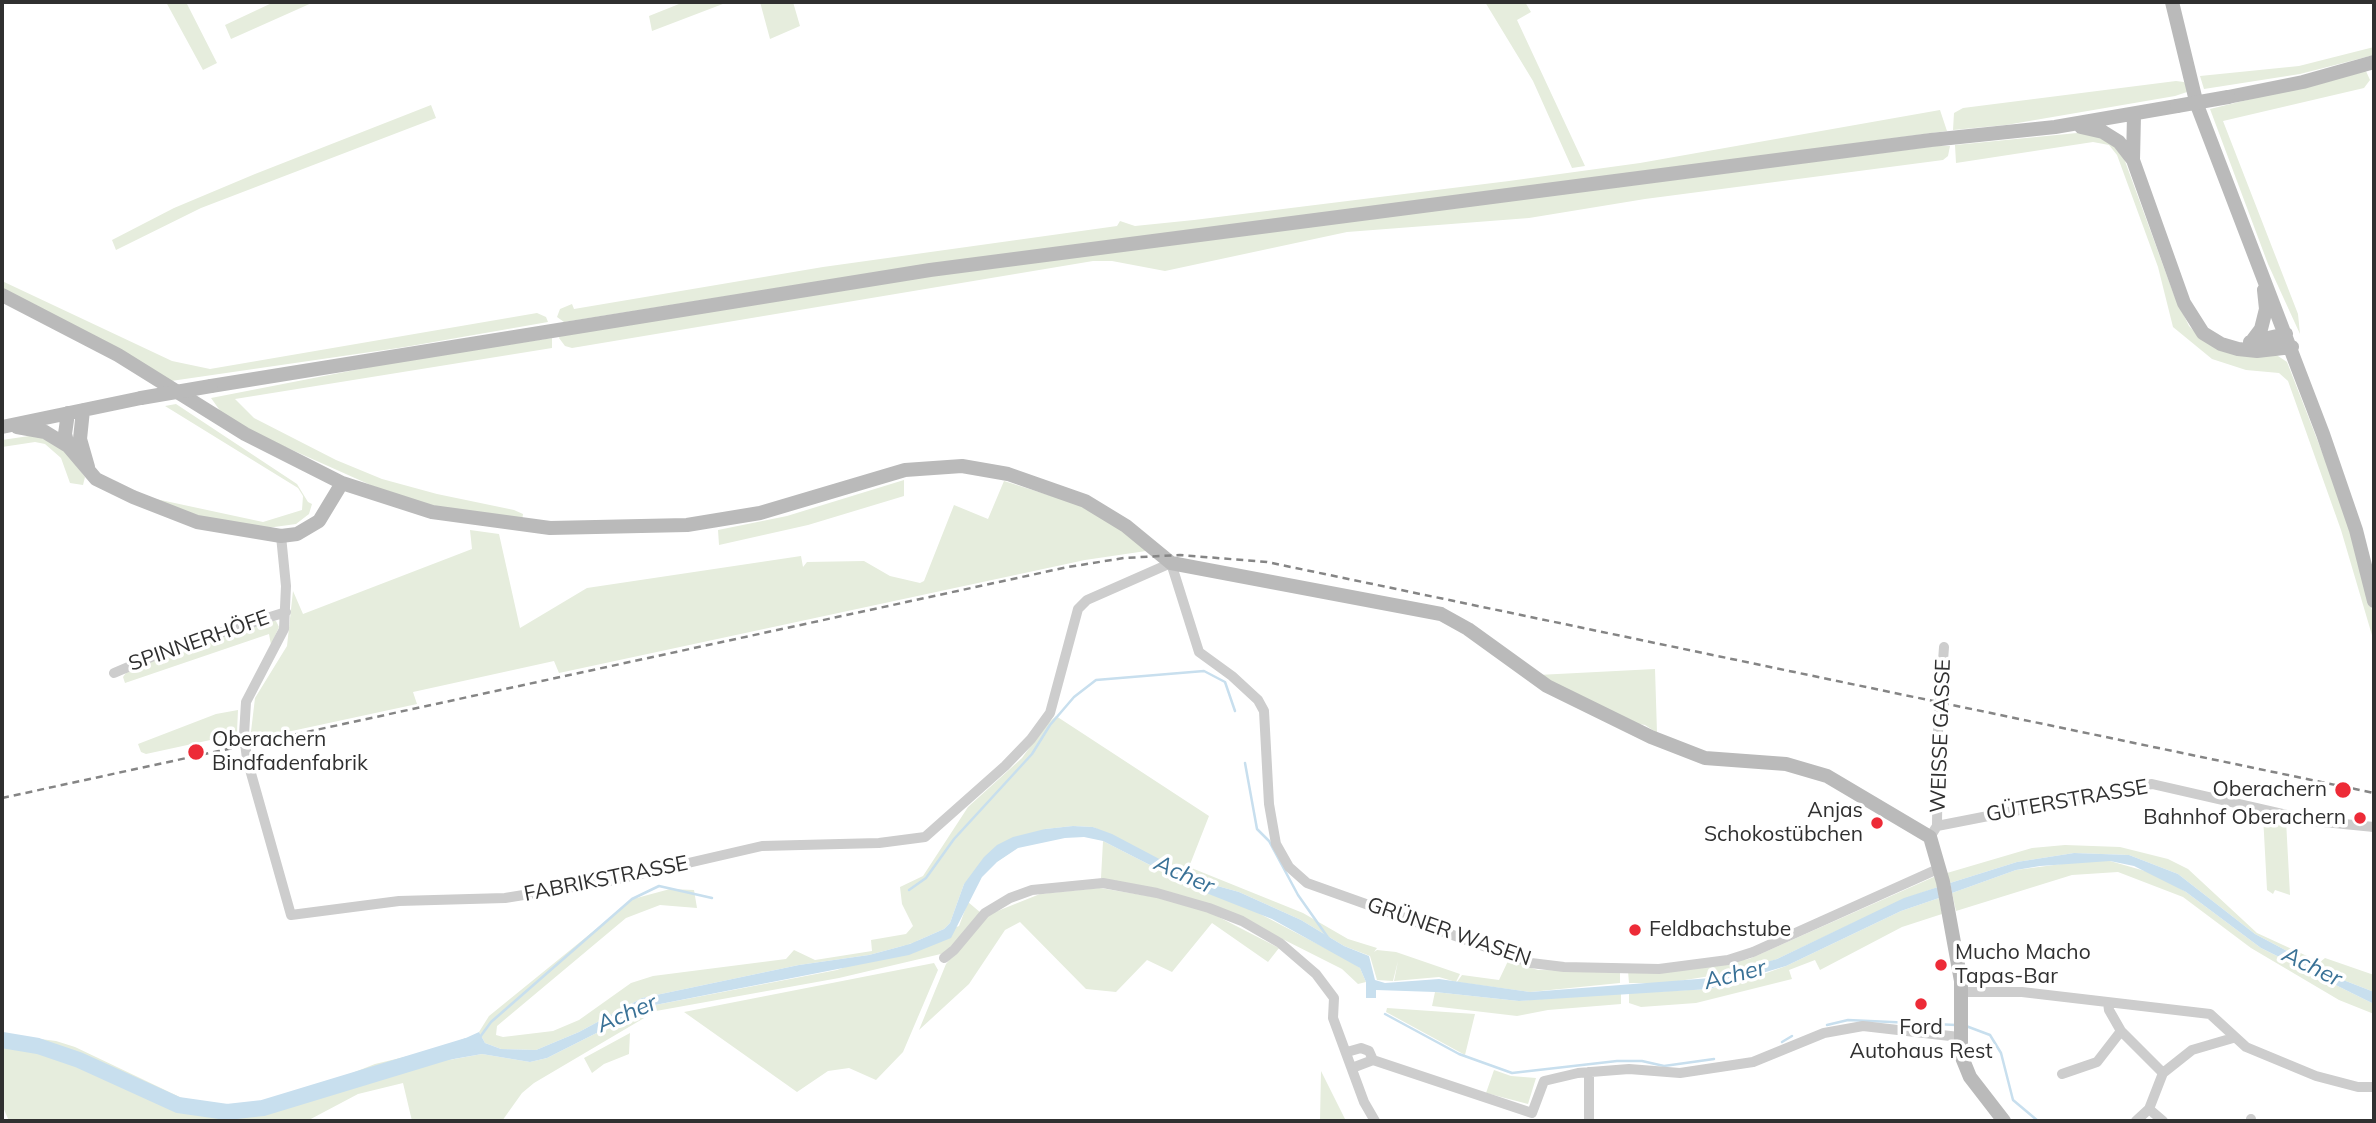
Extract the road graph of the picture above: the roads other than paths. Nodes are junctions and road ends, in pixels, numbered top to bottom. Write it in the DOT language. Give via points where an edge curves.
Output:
graph roads {
  1 [pos="2172,2"];
  2 [pos="2374,62"];
  3 [pos="2127,116"];
  4 [pos="2055,127"];
  5 [pos="2119,142"];
  6 [pos="2133,160"];
  7 [pos="2262,270"];
  8 [pos="2,295"];
  9 [pos="2252,341"];
  10 [pos="2289,341"];
  11 [pos="2238,349"];
  12 [pos="83,410"];
  13 [pos="68,413"];
  14 [pos="5,427"];
  15 [pos="68,446"];
  16 [pos="88,469"];
  17 [pos="342,483"];
  18 [pos="281,537"];
  19 [pos="1171,562"];
  20 [pos="2374,601"];
  21 [pos="286,612"];
  22 [pos="1944,647"];
  23 [pos="114,673"];
  24 [pos="2374,827"];
  25 [pos="1934,831"];
  26 [pos="1941,875"];
  27 [pos="944,958"];
  28 [pos="1962,992"];
  29 [pos="2108,1003"];
  30 [pos="1960,1028"];
  31 [pos="2121,1031"];
  32 [pos="2233,1038"];
  33 [pos="1347,1052"];
  34 [pos="1373,1060"];
  35 [pos="1352,1068"];
  36 [pos="1589,1072"];
  37 [pos="2163,1073"];
  38 [pos="2062,1074"];
  39 [pos="2374,1087"];
  40 [pos="2149,1110"];
  41 [pos="1531,1117"];
  42 [pos="1375,1121"];
  43 [pos="1589,1121"];
  44 [pos="2004,1121"];
  45 [pos="2136,1121"];
  46 [pos="2163,1121"];
  1 -- 7 [label="main road" via="2197,105"];
  2 -- 3 [label="main road, bridge" via="2303,82"];
  3 -- 4 [label="main road"];
  3 -- 5 [label="main road"];
  3 -- 6 [label="main road"];
  4 -- 5 [label="main road" via="2088,127"];
  4 -- 12 [label="main road, bridge" via="944,268"];
  5 -- 6 [label="main road"];
  6 -- 11 [label="main road" via="2184,303 2203,332"];
  7 -- 9 [label="main road" via="2266,309 2262,329"];
  7 -- 10 [label="main road"];
  8 -- 17 [label="main road" via="118,355 245,434"];
  9 -- 10 [label="main road"];
  9 -- 11 [label="main road"];
  10 -- 11 [label="main road" via="2257,351"];
  10 -- 20 [label="main road" via="2356,530"];
  12 -- 13 [label="main road"];
  12 -- 16 [label="main road" via="80,439"];
  13 -- 14 [label="main road"];
  13 -- 15 [label="main road"];
  14 -- 15 [label="main road" via="45,432"];
  15 -- 16 [label="main road"];
  16 -- 18 [label="main road" via="96,479 133,497 197,522"];
  17 -- 18 [label="main road" via="308,530"];
  17 -- 19 [label="main road" via="432,512 484,521 615,528 687,525 760,513 905,470 962,466 1008,474 1085,501"];
  18 -- 21 [label="street, FABRIKSTRASSE"];
  19 -- 21 [label="street, FABRIKSTRASSE" via="1087,600 1078,609 1049,713 1005,766 925,836 878,843 762,846 610,881 505,898 399,901 291,915 244,735 246,702 284,629"];
  19 -- 25 [label="main road" via="1441,614 1548,686 1651,737 1705,758 1786,764 1827,776"];
  19 -- 26 [label="street, GRÜNER WASEN" via="1199,652 1232,676 1264,711 1276,844 1289,867 1307,883 1531,963 1659,969 1754,952"];
  21 -- 23 [label="street, SPINNERHÖFE" via="175,647"];
  22 -- 25 [label="street, WEISSE GASSE"];
  24 -- 25 [label="street, GÜTERSTRASSE" via="2314,821 2152,784"];
  25 -- 26 [label="main road"];
  26 -- 28 [label="main road"];
  27 -- 33 [label="street" via="985,913 1032,890 1103,883 1157,893 1242,921 1280,943 1316,974 1334,998 1333,1018"];
  28 -- 29 [label="street" via="2022,992"];
  28 -- 30 [label="main road"];
  29 -- 31 [label="street"];
  29 -- 32 [label="street" via="2210,1014"];
  30 -- 36 [label="street" via="1863,1026 1824,1033 1753,1062 1680,1073"];
  30 -- 44 [label="main road" via="1961,1055 1970,1077"];
  31 -- 37 [label="street"];
  31 -- 38 [label="street" via="2097,1062"];
  32 -- 37 [label="street" via="2192,1050"];
  32 -- 39 [label="street" via="2316,1076"];
  33 -- 34 [label="street" via="1361,1048 1369,1051"];
  33 -- 35 [label="street"];
  34 -- 35 [label="street"];
  34 -- 41 [label="street"];
  35 -- 42 [label="street"];
  36 -- 41 [label="street" via="1544,1081"];
  36 -- 43 [label="street"];
  37 -- 40 [label="street"];
  40 -- 45 [label="street"];
  40 -- 46 [label="street"];
}
